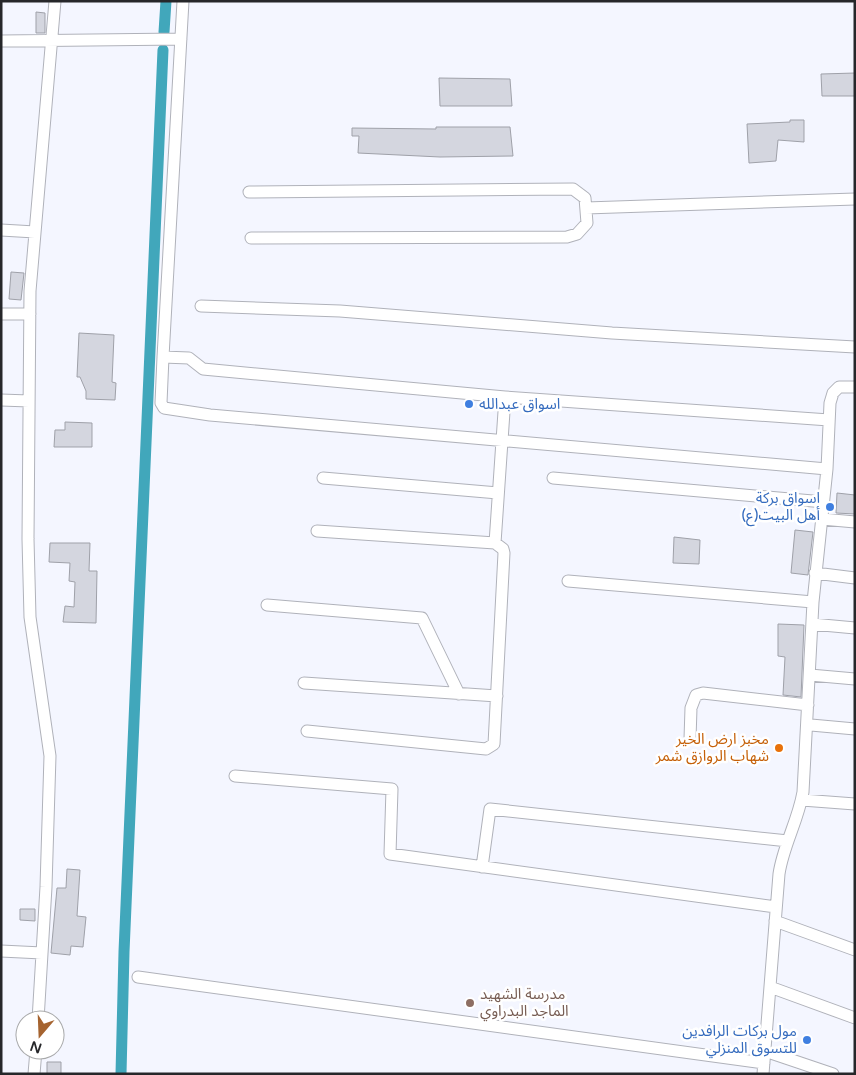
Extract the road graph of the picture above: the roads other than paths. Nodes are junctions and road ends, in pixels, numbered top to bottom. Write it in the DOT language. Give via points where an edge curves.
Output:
graph roads {
  1 [pos="55,1"];
  2 [pos="184,1"];
  3 [pos="181,39"];
  4 [pos="1,41"];
  5 [pos="51,41"];
  6 [pos="249,192"];
  7 [pos="855,199"];
  8 [pos="586,208"];
  9 [pos="1,230"];
  10 [pos="34,232"];
  11 [pos="251,238"];
  12 [pos="201,306"];
  13 [pos="1,314"];
  14 [pos="30,314"];
  15 [pos="855,347"];
  16 [pos="163,357"];
  17 [pos="855,387"];
  18 [pos="506,397"];
  19 [pos="1,400"];
  20 [pos="29,401"];
  21 [pos="829,420"];
  22 [pos="502,441"];
  23 [pos="827,469"];
  24 [pos="323,478"];
  25 [pos="553,478"];
  26 [pos="498,493"];
  27 [pos="824,502"];
  28 [pos="822,519"];
  29 [pos="855,522"];
  30 [pos="317,531"];
  31 [pos="495,543"];
  32 [pos="815,573"];
  33 [pos="855,578"];
  34 [pos="568,582"];
  35 [pos="813,602"];
  36 [pos="267,605"];
  37 [pos="812,624"];
  38 [pos="855,628"];
  39 [pos="810,675"];
  40 [pos="855,679"];
  41 [pos="304,683"];
  42 [pos="459,694"];
  43 [pos="497,696"];
  44 [pos="808,705"];
  45 [pos="811,725"];
  46 [pos="855,729"];
  47 [pos="307,731"];
  48 [pos="690,739"];
  49 [pos="235,776"];
  50 [pos="802,800"];
  51 [pos="855,804"];
  52 [pos="788,841"];
  53 [pos="482,867"];
  54 [pos="776,907"];
  55 [pos="775,921"];
  56 [pos="855,950"];
  57 [pos="1,951"];
  58 [pos="42,953"];
  59 [pos="138,977"];
  60 [pos="770,987"];
  61 [pos="39,1010"];
  62 [pos="855,1018"];
  63 [pos="765,1051"];
  64 [pos="35,1060"];
  65 [pos="763,1068"];
  66 [pos="34,1074"];
  67 [pos="833,1074"];
  1 -- 5 [label="street"];
  2 -- 3 [label="street"];
  3 -- 5 [label="street"];
  3 -- 16 [label="street"];
  4 -- 5 [label="street"];
  5 -- 10 [label="street"];
  6 -- 8 [label="street" via="561,188 580,192 585,198"];
  7 -- 8 [label="street"];
  8 -- 11 [label="street" via="587,223 583,230 567,237"];
  9 -- 10 [label="street"];
  10 -- 14 [label="street"];
  12 -- 15 [label="street" via="340,311"];
  13 -- 14 [label="street"];
  14 -- 20 [label="street"];
  16 -- 18 [label="street" via="189,358 203,370"];
  16 -- 22 [label="street" via="161,403 170,411"];
  17 -- 21 [label="street" via="840,387 833,393"];
  18 -- 21 [label="street"];
  18 -- 22 [label="street"];
  19 -- 20 [label="street"];
  20 -- 58 [label="street" via="30,617 50,756"];
  21 -- 23 [label="street"];
  22 -- 23 [label="street"];
  22 -- 26 [label="street"];
  23 -- 27 [label="street"];
  24 -- 26 [label="street"];
  25 -- 27 [label="street"];
  26 -- 31 [label="street"];
  27 -- 28 [label="street"];
  28 -- 29 [label="street"];
  28 -- 32 [label="street"];
  30 -- 31 [label="street"];
  31 -- 43 [label="street" via="504,553"];
  32 -- 33 [label="street"];
  32 -- 35 [label="street"];
  34 -- 35 [label="street"];
  35 -- 37 [label="street"];
  36 -- 42 [label="street" via="422,618"];
  37 -- 38 [label="street"];
  37 -- 39 [label="street"];
  39 -- 40 [label="street"];
  39 -- 44 [label="street"];
  41 -- 42 [label="street"];
  42 -- 43 [label="street"];
  43 -- 47 [label="street" via="494,744 486,748"];
  44 -- 48 [label="street" via="703,693 696,695"];
  44 -- 50 [label="street"];
  45 -- 46 [label="street"];
  49 -- 53 [label="street" via="392,789 390,854"];
  50 -- 51 [label="street"];
  50 -- 52 [label="street"];
  52 -- 53 [label="street" via="490,809"];
  52 -- 54 [label="street" via="782,856"];
  53 -- 54 [label="street"];
  54 -- 55 [label="street"];
  55 -- 56 [label="street"];
  55 -- 60 [label="street"];
  57 -- 58 [label="street"];
  58 -- 61 [label="street"];
  59 -- 65 [label="street"];
  60 -- 62 [label="street"];
  60 -- 63 [label="street"];
  63 -- 65 [label="street"];
  63 -- 67 [label="street"];
  64 -- 66 [label="street"];
}
